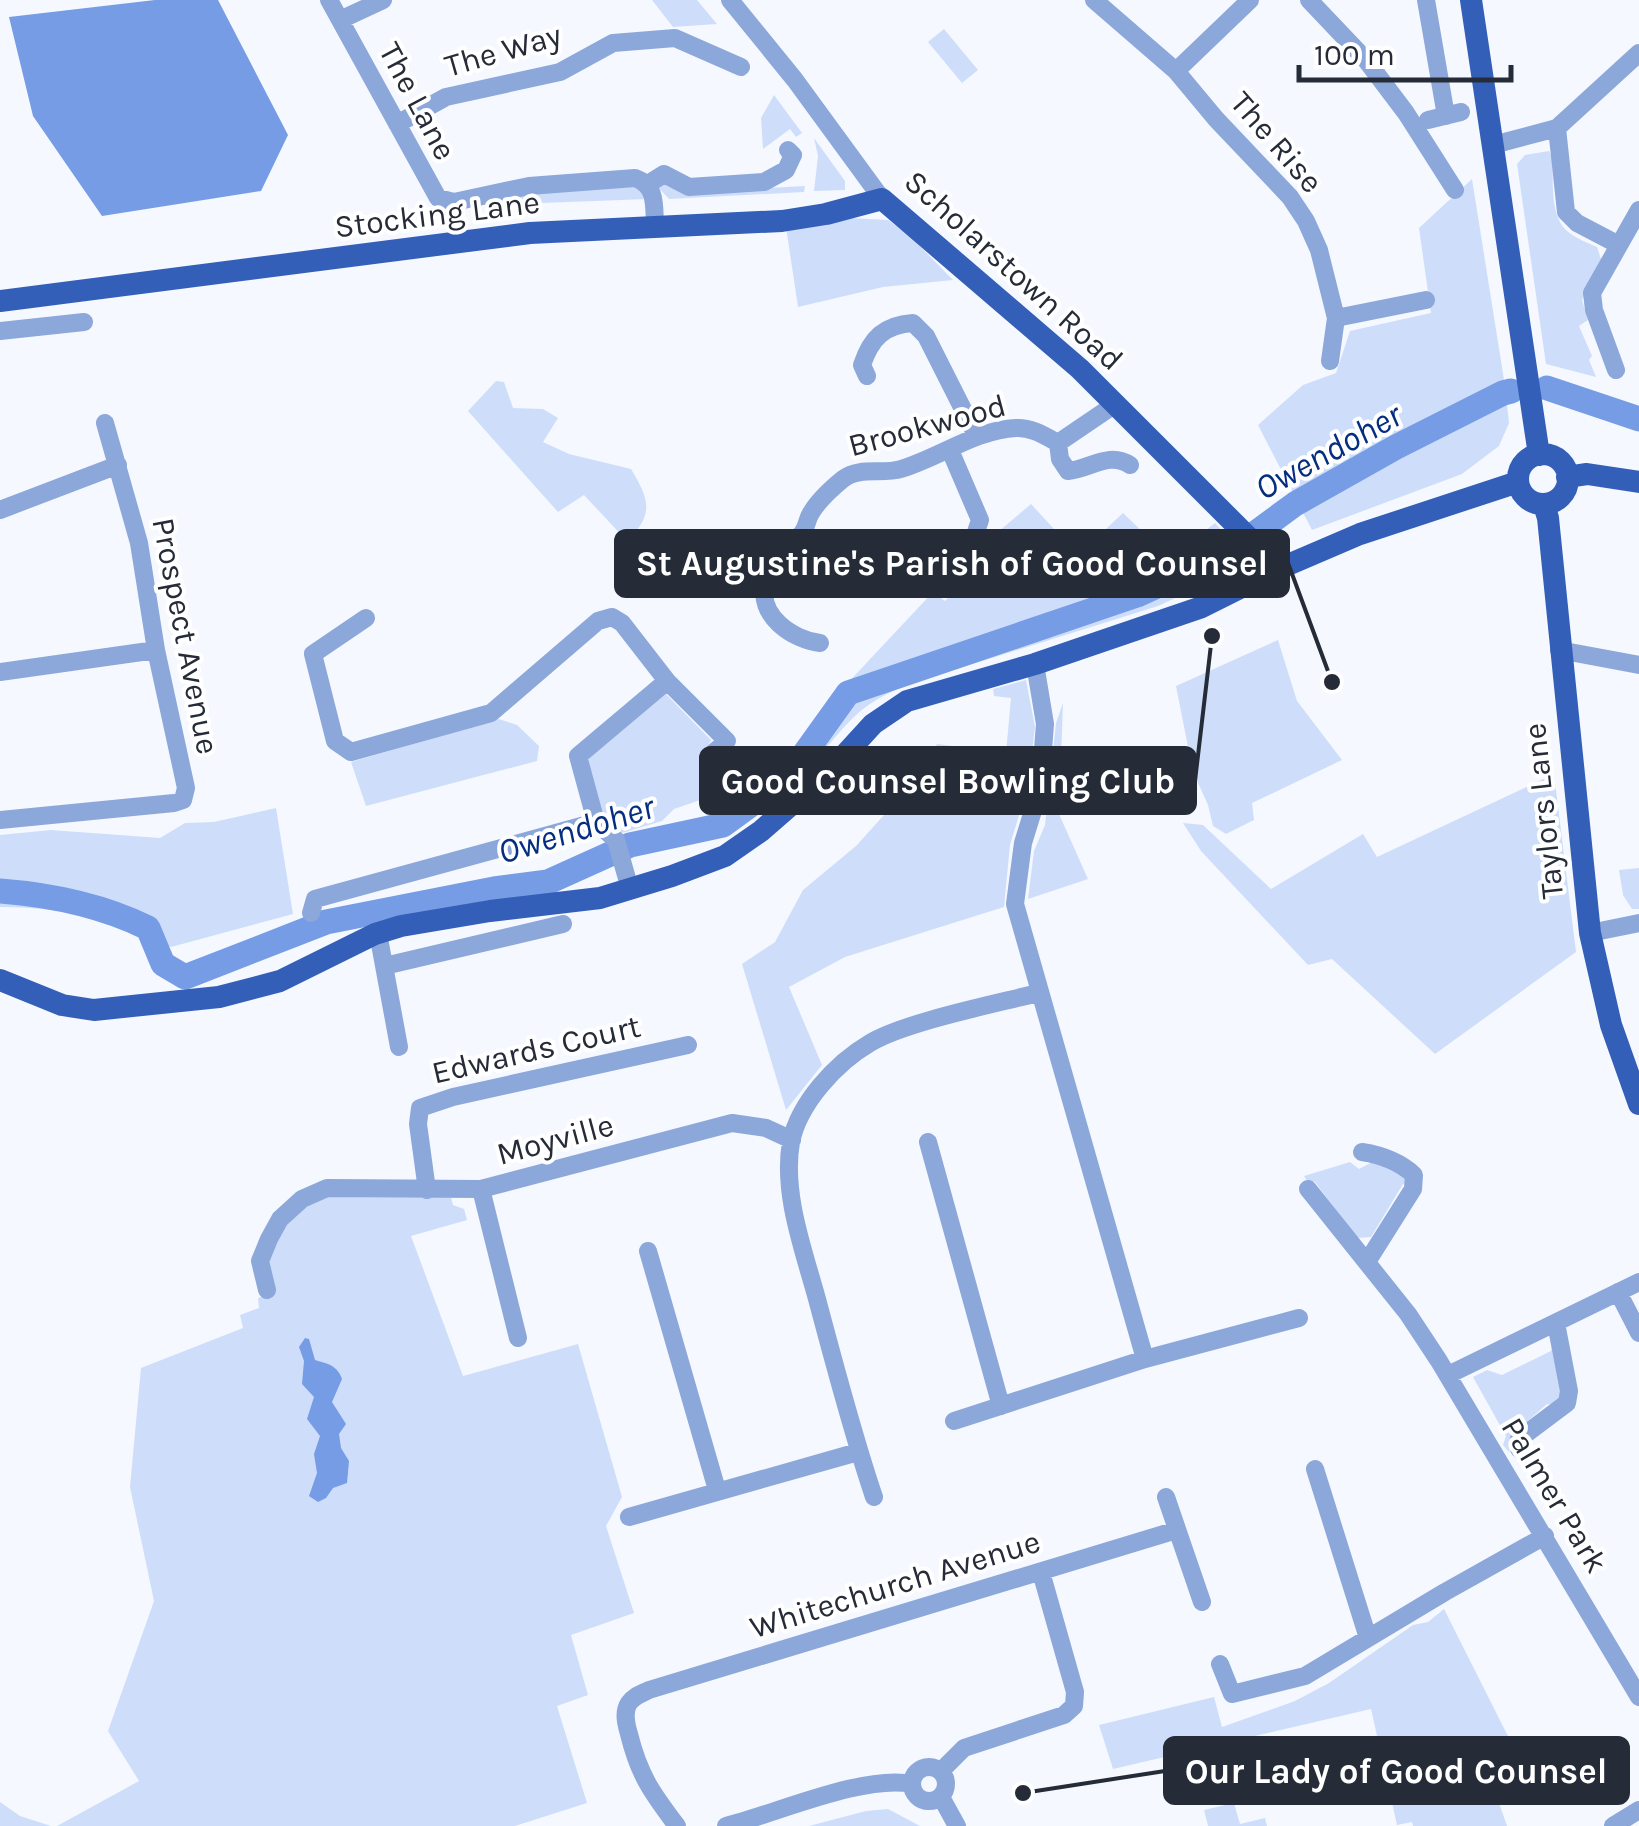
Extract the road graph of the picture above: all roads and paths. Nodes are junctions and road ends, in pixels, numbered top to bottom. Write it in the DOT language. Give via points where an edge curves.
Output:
graph roads {
  1 [pos="329,0"];
  2 [pos="383,0"];
  3 [pos="730,0"];
  4 [pos="1094,0"];
  5 [pos="1250,0"];
  6 [pos="1309,0"];
  7 [pos="1426,0"];
  8 [pos="1471,0"];
  9 [pos="340,20"];
  10 [pos="1639,53"];
  11 [pos="741,67"];
  12 [pos="1176,71"];
  13 [pos="1445,116"];
  14 [pos="397,124"];
  15 [pos="1558,128"];
  16 [pos="1493,145"];
  17 [pos="788,150"];
  18 [pos="648,184"];
  19 [pos="1455,190"];
  20 [pos="882,198"];
  21 [pos="1639,210"];
  22 [pos="656,226"];
  23 [pos="1618,245"];
  24 [pos="1426,300"];
  25 [pos="0,302"];
  26 [pos="1336,318"];
  27 [pos="84,322"];
  28 [pos="0,332"];
  29 [pos="1330,361"];
  30 [pos="1616,370"];
  31 [pos="867,376"];
  32 [pos="1114,404"];
  33 [pos="105,423"];
  34 [pos="976,436"];
  35 [pos="1058,443"];
  36 [pos="950,450"];
  37 [pos="1538,455"];
  38 [pos="118,465"];
  39 [pos="1130,465"];
  40 [pos="1567,477"];
  41 [pos="1518,482"];
  42 [pos="1639,482"];
  43 [pos="1544,504"];
  44 [pos="0,510"];
  45 [pos="1276,570"];
  46 [pos="947,574"];
  47 [pos="366,618"];
  48 [pos="820,643"];
  49 [pos="156,650"];
  50 [pos="1559,650"];
  51 [pos="1036,664"];
  52 [pos="1639,665"];
  53 [pos="0,672"];
  54 [pos="667,681"];
  55 [pos="713,753"];
  56 [pos="0,820"];
  57 [pos="596,822"];
  58 [pos="630,889"];
  59 [pos="312,913"];
  60 [pos="424,921"];
  61 [pos="1639,923"];
  62 [pos="563,924"];
  63 [pos="378,933"];
  64 [pos="1590,934"];
  65 [pos="429,956"];
  66 [pos="393,964"];
  67 [pos="0,980"];
  68 [pos="1038,993"];
  69 [pos="688,1045"];
  70 [pos="399,1047"];
  71 [pos="1639,1104"];
  72 [pos="792,1140"];
  73 [pos="928,1142"];
  74 [pos="1362,1152"];
  75 [pos="481,1189"];
  76 [pos="1308,1189"];
  77 [pos="427,1190"];
  78 [pos="648,1251"];
  79 [pos="1367,1262"];
  80 [pos="1639,1282"];
  81 [pos="267,1290"];
  82 [pos="1618,1292"];
  83 [pos="1299,1318"];
  84 [pos="1556,1322"];
  85 [pos="1639,1333"];
  86 [pos="518,1338"];
  87 [pos="1145,1359"];
  88 [pos="1448,1376"];
  89 [pos="1002,1406"];
  90 [pos="954,1421"];
  91 [pos="1519,1449"];
  92 [pos="858,1452"];
  93 [pos="1315,1469"];
  94 [pos="718,1490"];
  95 [pos="874,1497"];
  96 [pos="1166,1497"];
  97 [pos="629,1517"];
  98 [pos="1177,1530"];
  99 [pos="1545,1536"];
  100 [pos="1042,1572"];
  101 [pos="1202,1602"];
  102 [pos="1368,1638"];
  103 [pos="1220,1664"];
  104 [pos="1639,1696"];
  105 [pos="941,1771"];
  106 [pos="912,1784"];
  107 [pos="940,1797"];
  108 [pos="1639,1810"];
  109 [pos="677,1826"];
  110 [pos="726,1826"];
  111 [pos="957,1826"];
  112 [pos="1613,1826"];
  1 -- 9 [label="street, The Lane"];
  2 -- 9 [label="street"];
  3 -- 20 [label="street, Scholarstown Road"];
  4 -- 12 [label="street, The Rise"];
  5 -- 12 [label="street"];
  6 -- 19 [label="street" via="1376,73"];
  7 -- 13 [label="street"];
  8 -- 16 [label="main road"];
  9 -- 14 [label="street, The Lane"];
  10 -- 15 [label="street"];
  11 -- 14 [label="street, The Way" via="674,38 613,43 560,72 446,97"];
  12 -- 26 [label="street, The Rise" via="1306,221"];
  14 -- 18 [label="street, The Lane" via="434,195 445,202 529,186 635,178"];
  15 -- 16 [label="street"];
  15 -- 23 [label="street" via="1566,212"];
  16 -- 37 [label="main road"];
  17 -- 18 [label="street, The Lane" via="793,155 786,170 764,182 689,187 664,174"];
  18 -- 22 [label="street"];
  20 -- 22 [label="main road, Stocking Lane" via="782,220"];
  20 -- 32 [label="main road, Scholarstown Road"];
  21 -- 23 [label="street"];
  22 -- 25 [label="main road, Stocking Lane" via="530,234"];
  23 -- 30 [label="street" via="1592,293"];
  24 -- 26 [label="street"];
  26 -- 29 [label="street, The Rise"];
  27 -- 28 [label="street"];
  31 -- 34 [label="street" via="862,365 881,332 912,323 926,336"];
  32 -- 35 [label="street"];
  32 -- 45 [label="main road, Scholarstown Road"];
  33 -- 38 [label="street, Prospect Avenue"];
  34 -- 35 [label="street, Brookwood" via="1021,427"];
  34 -- 36 [label="street, Brookwood"];
  35 -- 39 [label="street" via="1068,471 1110,458"];
  36 -- 46 [label="street" via="980,520 972,544"];
  36 -- 48 [label="street, Brookwood" via="892,472 846,476 809,514 805,530 766,583 765,602 787,631"];
  37 -- 40 [label="main road" via="1559,461"];
  37 -- 41 [label="main road" via="1522,466"];
  38 -- 44 [label="street"];
  38 -- 49 [label="street, Prospect Avenue"];
  40 -- 42 [label="main road"];
  40 -- 43 [label="main road" via="1562,495"];
  41 -- 43 [label="main road" via="1528,499"];
  41 -- 45 [label="main road"];
  43 -- 50 [label="main road, Taylors Lane"];
  45 -- 51 [label="main road" via="1202,606"];
  47 -- 54 [label="street" via="313,654 335,741 351,752 491,713 612,616"];
  49 -- 53 [label="street"];
  49 -- 56 [label="street, Prospect Avenue" via="186,788 182,800"];
  50 -- 52 [label="street"];
  50 -- 64 [label="main road, Taylors Lane"];
  51 -- 58 [label="main road" via="890,710 799,799 725,856"];
  51 -- 68 [label="street" via="1045,724 1040,788 1023,843 1015,904"];
  54 -- 55 [label="street" via="726,742"];
  54 -- 57 [label="street" via="578,756"];
  57 -- 58 [label="street" via="618,849"];
  57 -- 59 [label="street" via="315,899"];
  58 -- 60 [label="main road"];
  60 -- 63 [label="main road"];
  60 -- 65 [label="street"];
  61 -- 64 [label="street"];
  62 -- 65 [label="street"];
  63 -- 67 [label="main road" via="280,982 219,998 94,1010"];
  63 -- 70 [label="street"];
  64 -- 71 [label="main road, Taylors Lane" via="1611,1026"];
  65 -- 66 [label="street"];
  68 -- 72 [label="street" via="870,1042 825,1080"];
  68 -- 87 [label="street"];
  69 -- 77 [label="street, Edwards Court" via="420,1108"];
  72 -- 75 [label="street, Moyville" via="732,1123"];
  72 -- 92 [label="street" via="795,1214"];
  73 -- 89 [label="street"];
  74 -- 79 [label="street" via="1414,1176"];
  75 -- 77 [label="street"];
  75 -- 86 [label="street, Moyville"];
  76 -- 79 [label="street, Palmer Park"];
  77 -- 81 [label="street" via="327,1188 302,1199 280,1219 260,1261"];
  78 -- 94 [label="street"];
  79 -- 88 [label="street, Palmer Park"];
  80 -- 82 [label="street"];
  82 -- 84 [label="street"];
  82 -- 85 [label="street"];
  83 -- 87 [label="street"];
  84 -- 88 [label="street"];
  84 -- 91 [label="street, Palmer Park" via="1567,1403 1519,1439"];
  87 -- 89 [label="street"];
  88 -- 99 [label="street, Palmer Park"];
  89 -- 90 [label="street"];
  92 -- 94 [label="street"];
  92 -- 95 [label="street"];
  93 -- 102 [label="street"];
  94 -- 97 [label="street"];
  96 -- 98 [label="street"];
  98 -- 100 [label="street, Whitechurch Avenue"];
  98 -- 101 [label="street"];
  99 -- 102 [label="street"];
  99 -- 104 [label="street, Palmer Park"];
  100 -- 105 [label="street" via="1074,1706 964,1748"];
  100 -- 109 [label="street, Whitechurch Avenue" via="631,1699 626,1725 634,1760"];
  102 -- 103 [label="street" via="1305,1676 1248,1692 1232,1694"];
  105 -- 106 [label="street" via="925,1767"];
  105 -- 107 [label="street" via="946,1781"];
  106 -- 107 [label="street" via="919,1798"];
  106 -- 110 [label="street" via="849,1790"];
  107 -- 111 [label="street"];
  108 -- 112 [label="street"];
}
